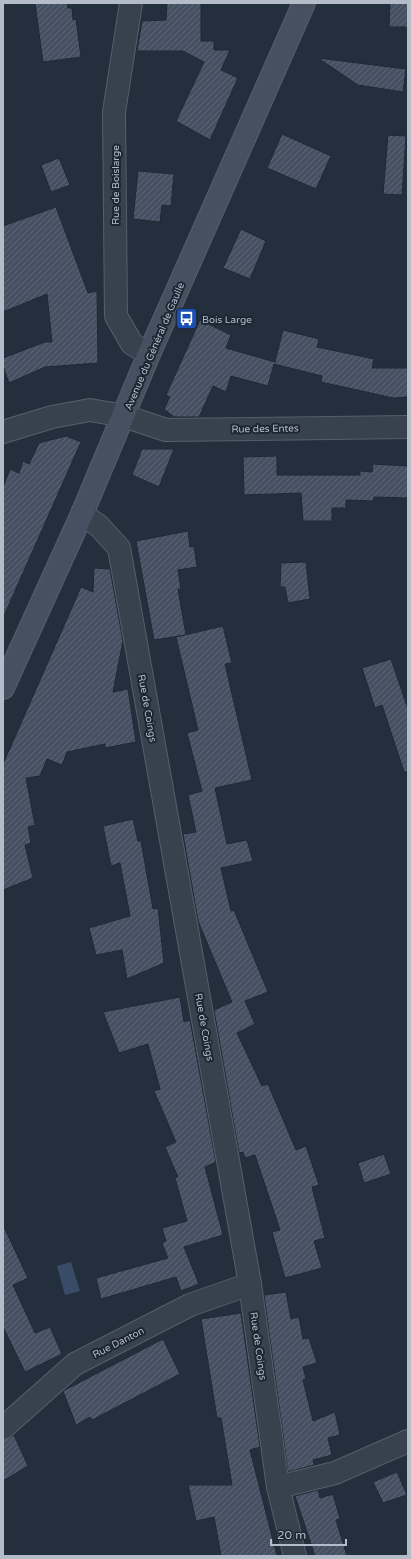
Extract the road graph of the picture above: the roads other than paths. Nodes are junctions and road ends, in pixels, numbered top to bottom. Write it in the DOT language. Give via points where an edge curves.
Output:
graph roads {
  1 [pos="131,3"];
  2 [pos="304,3"];
  3 [pos="149,354"];
  4 [pos="124,416"];
  5 [pos="408,427"];
  6 [pos="3,432"];
  7 [pos="82,514"];
  8 [pos="3,688"];
  9 [pos="250,1284"];
  10 [pos="3,1428"];
  11 [pos="408,1441"];
  12 [pos="278,1487"];
  13 [pos="295,1556"];
  1 -- 3 [label="street, Rue de Boislarge" via="114,112 116,316 132,344"];
  2 -- 3 [label="main road, Avenue du Général de Gaulle"];
  3 -- 4 [label="main road, Avenue du Général de Gaulle"];
  4 -- 5 [label="street, Rue des Entes" via="166,430"];
  4 -- 6 [label="street, Rue des Entes" via="90,410 52,416"];
  4 -- 7 [label="main road, Avenue du Général de Gaulle"];
  7 -- 8 [label="main road, Avenue du Général de Gaulle"];
  7 -- 9 [label="street, Rue de Coings" via="99,526 119,548"];
  9 -- 10 [label="street, Rue Danton" via="190,1305 75,1364"];
  9 -- 12 [label="street, Rue de Coings"];
  11 -- 12 [label="street" via="335,1473"];
  12 -- 13 [label="street, Rue de Coings"];
}
